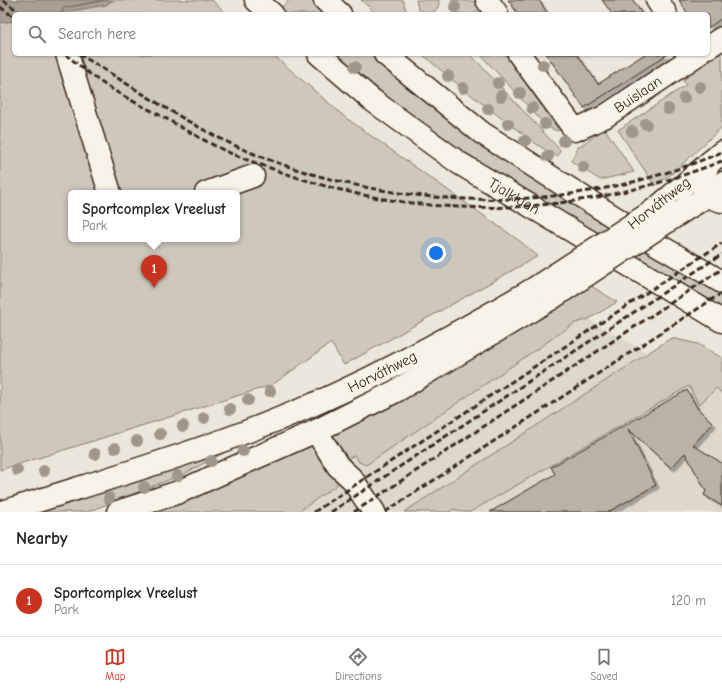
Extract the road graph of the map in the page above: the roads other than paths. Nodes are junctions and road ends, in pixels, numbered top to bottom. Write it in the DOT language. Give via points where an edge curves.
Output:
graph roads {
  1 [pos="256,0"];
  2 [pos="325,0"];
  3 [pos="487,0"];
  4 [pos="657,0"];
  5 [pos="270,12"];
  6 [pos="338,12"];
  7 [pos="496,12"];
  8 [pos="665,12"];
  9 [pos="722,38"];
  10 [pos="710,46"];
  11 [pos="68,56"];
  12 [pos="321,56"];
  13 [pos="387,56"];
  14 [pos="520,56"];
  15 [pos="694,56"];
  16 [pos="716,157"];
  17 [pos="252,176"];
  18 [pos="109,190"];
  19 [pos="214,190"];
  20 [pos="718,193"];
  21 [pos="674,206"];
  22 [pos="722,282"];
  23 [pos="544,293"];
  24 [pos="722,322"];
  25 [pos="316,431"];
  26 [pos="3,512"];
  27 [pos="118,512"];
  28 [pos="374,512"];
  1 -- 5 [label="main road"];
  2 -- 6 [label="main road"];
  3 -- 7 [label="main road"];
  4 -- 8 [label="main road"];
  9 -- 10 [label="main road, Buislaan"];
  11 -- 18 [label="main road"];
  12 -- 24 [label="main road, Tjalklaan" via="372,100 459,163"];
  13 -- 22 [label="main road" via="482,133 651,241"];
  14 -- 15 [label="main road, Buislaan" via="575,130 604,118"];
  16 -- 20 [label="main road" via="702,180 703,187"];
  16 -- 21 [label="main road, Horváthweg"];
  17 -- 19 [label="main road"];
  20 -- 21 [label="main road, Horváthweg"];
  21 -- 23 [label="main road, Horváthweg, bridge"];
  23 -- 25 [label="main road, Horváthweg" via="396,391"];
  23 -- 26 [label="main road, Horváthweg" via="493,313 396,364 291,414 167,460"];
  25 -- 27 [label="main road, Horváthweg" via="179,492"];
  25 -- 28 [label="main road" via="338,466 352,479"];
}
